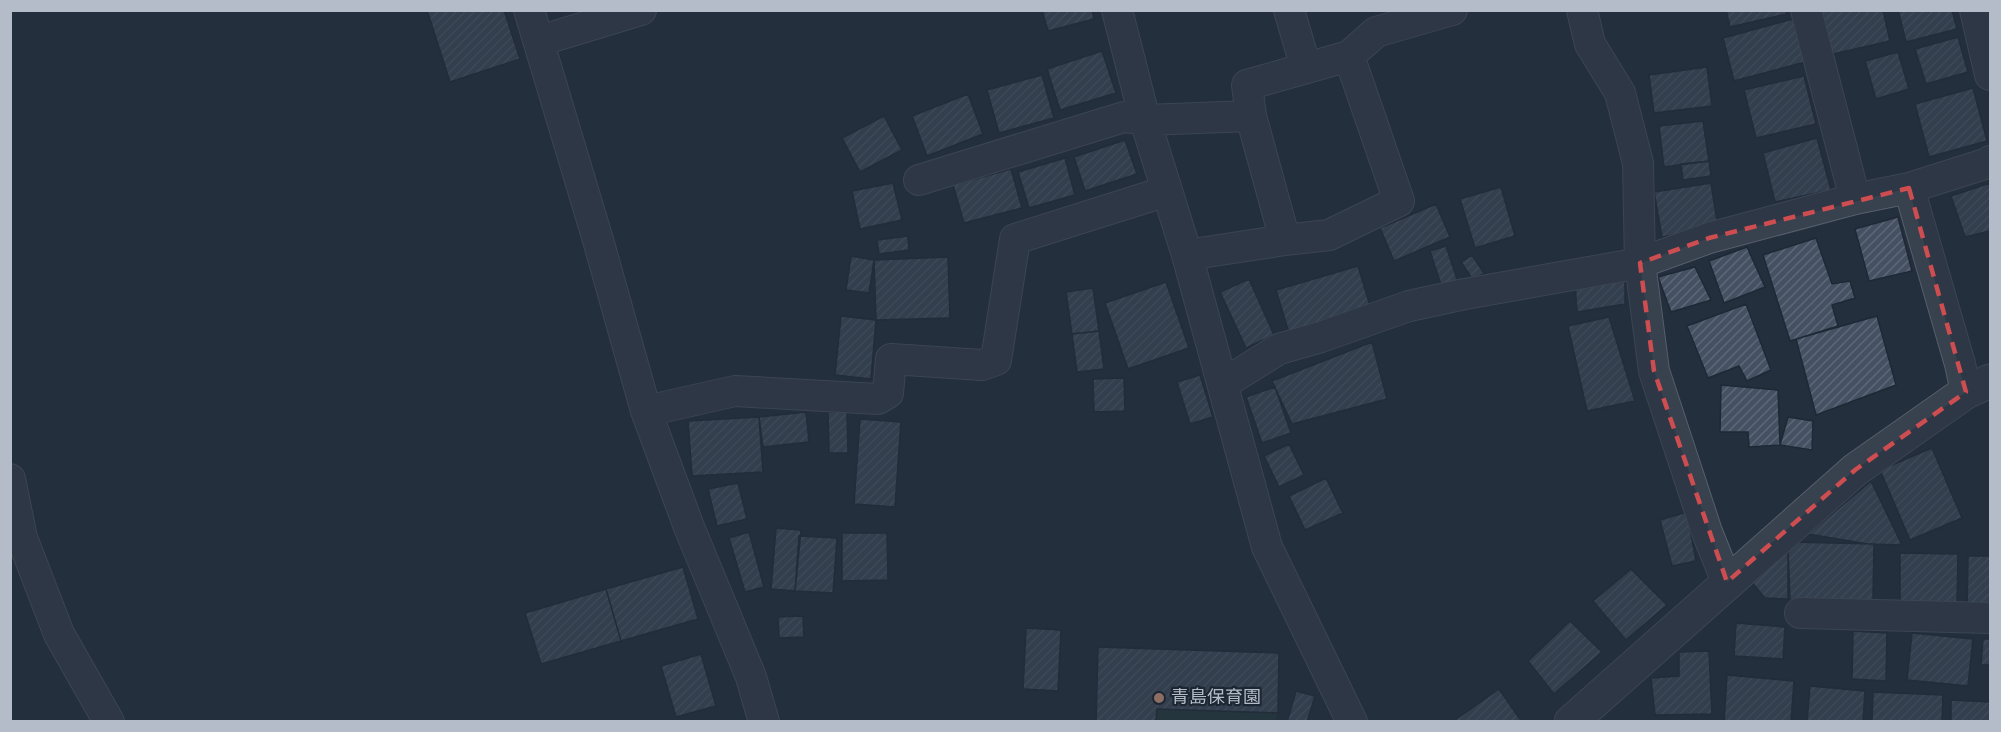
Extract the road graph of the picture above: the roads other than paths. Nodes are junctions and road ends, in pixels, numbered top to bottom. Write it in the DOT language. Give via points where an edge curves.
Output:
graph roads {
  1 [pos="530,10"];
  2 [pos="641,10"];
  3 [pos="1117,10"];
  4 [pos="1289,10"];
  5 [pos="1452,10"];
  6 [pos="1582,10"];
  7 [pos="1806,10"];
  8 [pos="1975,10"];
  9 [pos="538,41"];
  10 [pos="1348,56"];
  11 [pos="1306,68"];
  12 [pos="1990,75"];
  13 [pos="1251,116"];
  14 [pos="1145,120"];
  15 [pos="1990,160"];
  16 [pos="919,180"];
  17 [pos="1909,188"];
  18 [pos="1167,192"];
  19 [pos="1855,199"];
  20 [pos="1285,240"];
  21 [pos="1187,255"];
  22 [pos="1640,263"];
  23 [pos="1223,384"];
  24 [pos="1983,390"];
  25 [pos="646,411"];
  26 [pos="10,479"];
  27 [pos="1727,582"];
  28 [pos="1800,613"];
  29 [pos="1990,618"];
  30 [pos="109,722"];
  31 [pos="764,722"];
  32 [pos="1352,722"];
  33 [pos="1571,722"];
  1 -- 9 [label="street"];
  2 -- 9 [label="street"];
  3 -- 14 [label="street"];
  4 -- 11 [label="street"];
  5 -- 10 [label="street" via="1376,32"];
  6 -- 22 [label="street" via="1590,44 1620,93 1638,163"];
  7 -- 19 [label="street"];
  8 -- 12 [label="street"];
  9 -- 25 [label="street"];
  10 -- 11 [label="street"];
  10 -- 20 [label="street" via="1400,201 1329,235"];
  11 -- 13 [label="street" via="1247,85"];
  13 -- 14 [label="street"];
  13 -- 20 [label="street"];
  14 -- 16 [label="street" via="1124,117"];
  14 -- 18 [label="street"];
  15 -- 17 [label="street"];
  17 -- 19 [label="street"];
  17 -- 24 [label="street" via="1960,364"];
  18 -- 21 [label="street"];
  18 -- 25 [label="street" via="1015,239 996,360 982,365 891,359 888,393 878,399 735,391"];
  19 -- 22 [label="street" via="1709,238"];
  20 -- 21 [label="street"];
  21 -- 23 [label="street"];
  22 -- 23 [label="street" via="1409,306 1279,349"];
  22 -- 27 [label="street" via="1654,371"];
  23 -- 32 [label="street" via="1267,547"];
  24 -- 27 [label="street" via="1856,470"];
  25 -- 31 [label="street" via="751,678"];
  26 -- 30 [label="street" via="22,538 59,634"];
  27 -- 33 [label="street"];
  28 -- 29 [label="street"];
}
